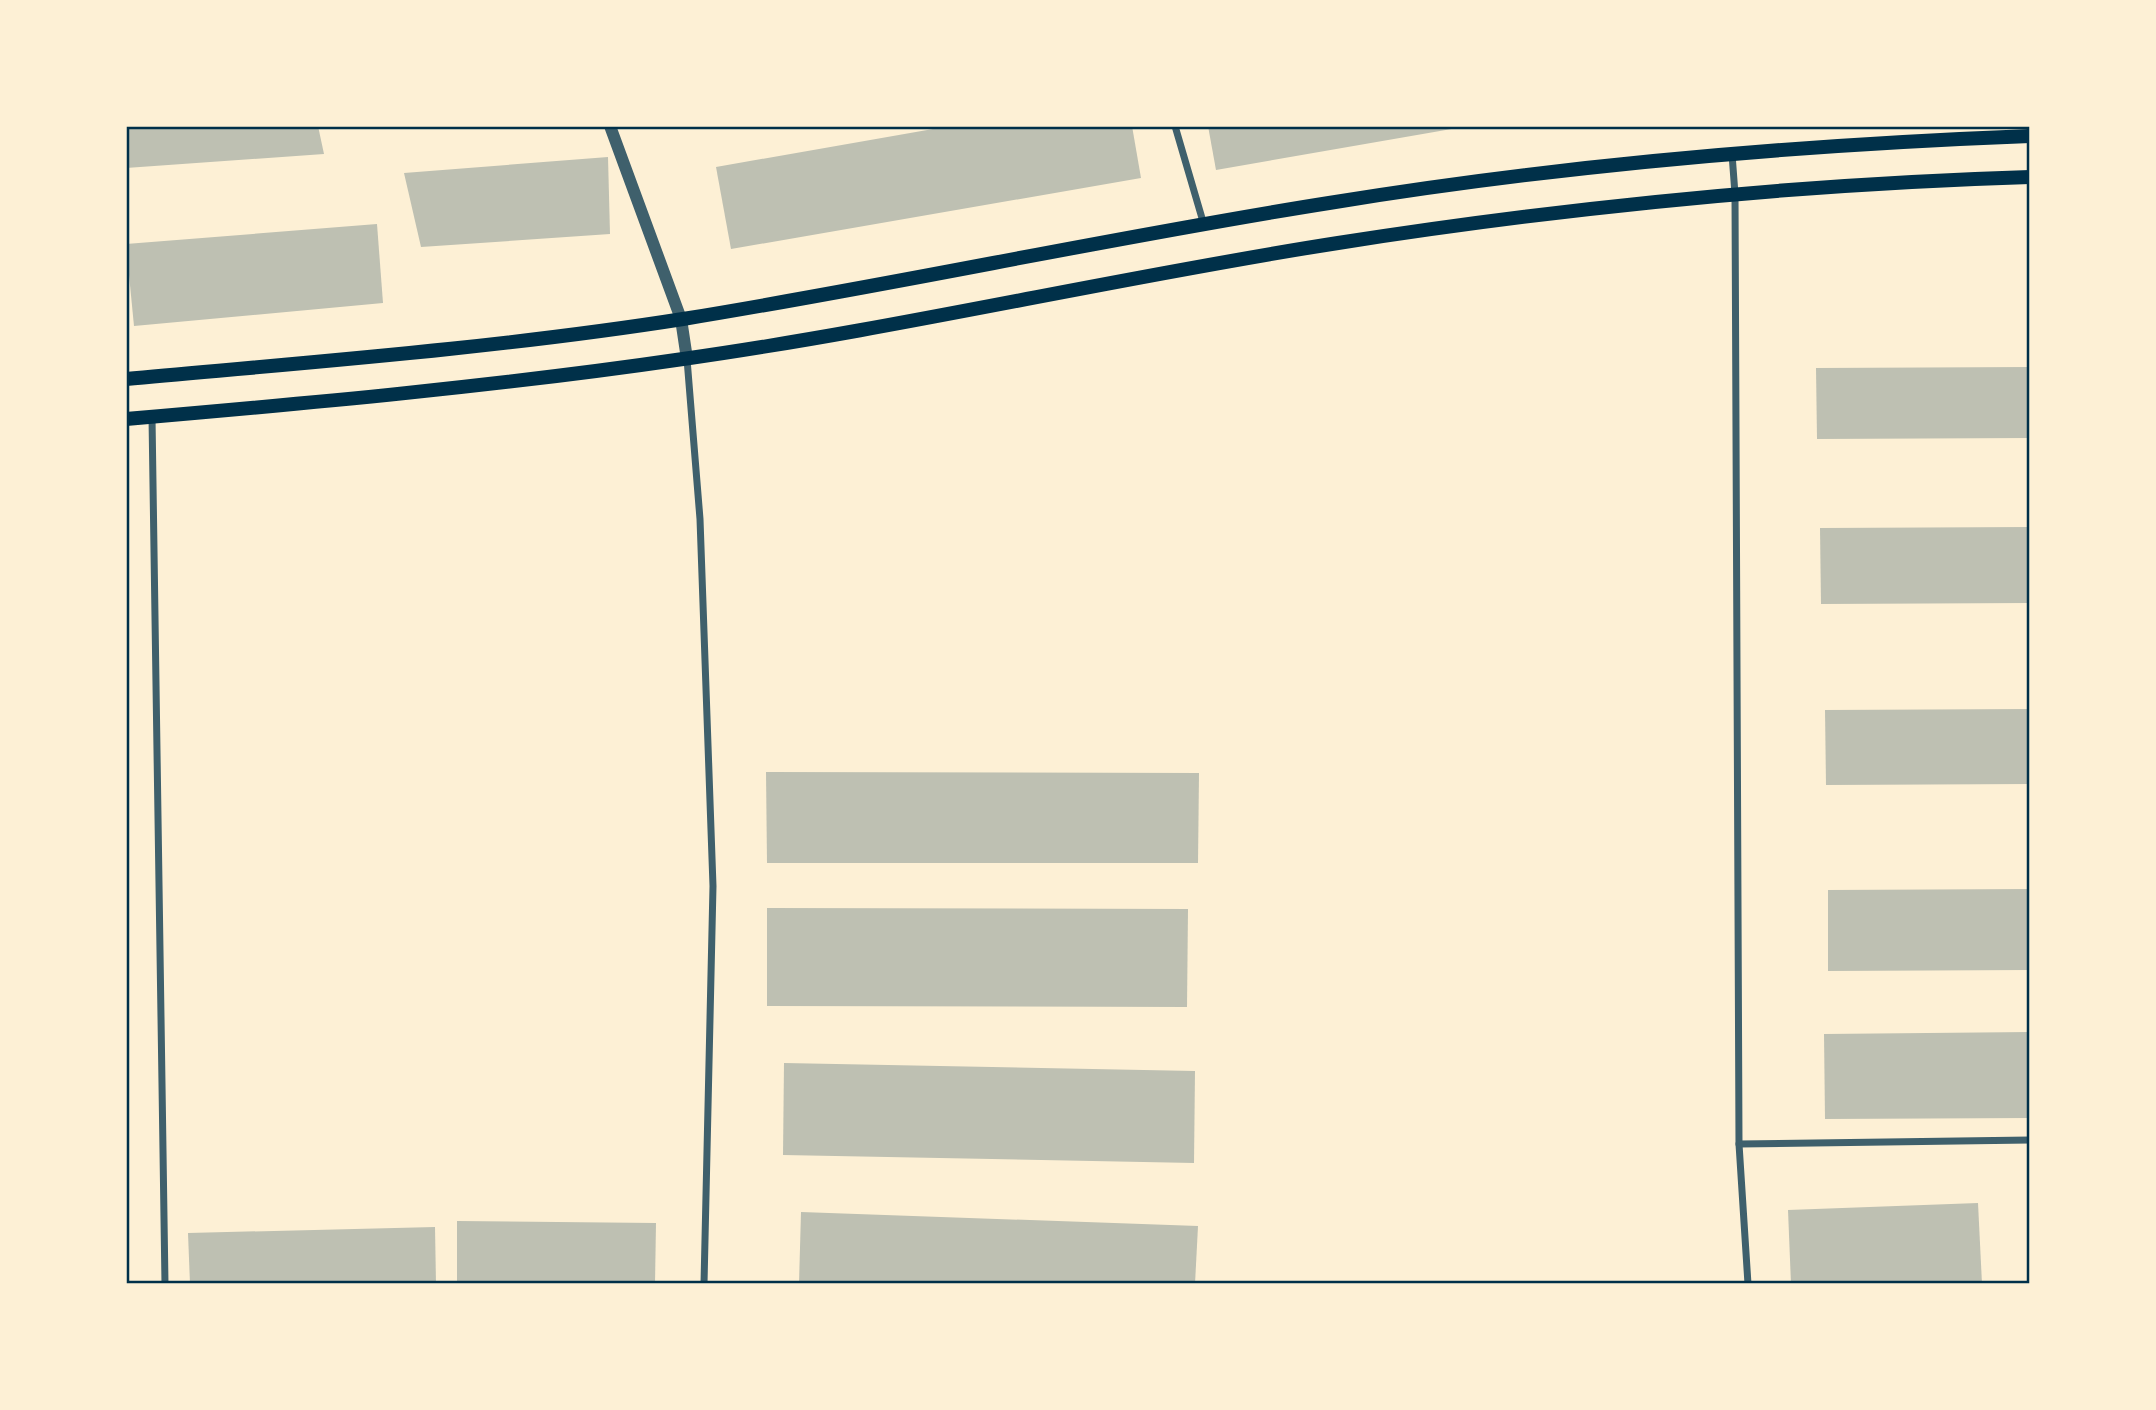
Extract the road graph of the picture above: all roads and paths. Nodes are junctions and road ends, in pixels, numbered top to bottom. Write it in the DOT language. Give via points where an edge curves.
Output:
graph roads {
  1 [pos="610,126"];
  2 [pos="1175,126"];
  3 [pos="2030,136"];
  4 [pos="1732,153"];
  5 [pos="2030,177"];
  6 [pos="1735,194"];
  7 [pos="1203,225"];
  8 [pos="681,319"];
  9 [pos="687,359"];
  10 [pos="126,379"];
  11 [pos="152,417"];
  12 [pos="126,419"];
  13 [pos="2030,1140"];
  14 [pos="1739,1144"];
  15 [pos="165,1284"];
  16 [pos="704,1284"];
  17 [pos="1748,1284"];
  1 -- 8 [label="street"];
  2 -- 7 [label="street"];
  3 -- 4 [label="main road"];
  4 -- 6 [label="street"];
  4 -- 7 [label="main road" via="1481,181"];
  5 -- 6 [label="main road"];
  6 -- 9 [label="main road" via="1575,210 1336,243"];
  6 -- 14 [label="street"];
  7 -- 8 [label="main road"];
  8 -- 9 [label="street"];
  8 -- 10 [label="main road" via="467,346"];
  9 -- 11 [label="main road" via="472,386"];
  9 -- 16 [label="street" via="700,519 713,886"];
  11 -- 12 [label="main road"];
  11 -- 15 [label="street"];
  13 -- 14 [label="street"];
  14 -- 17 [label="street"];
}
